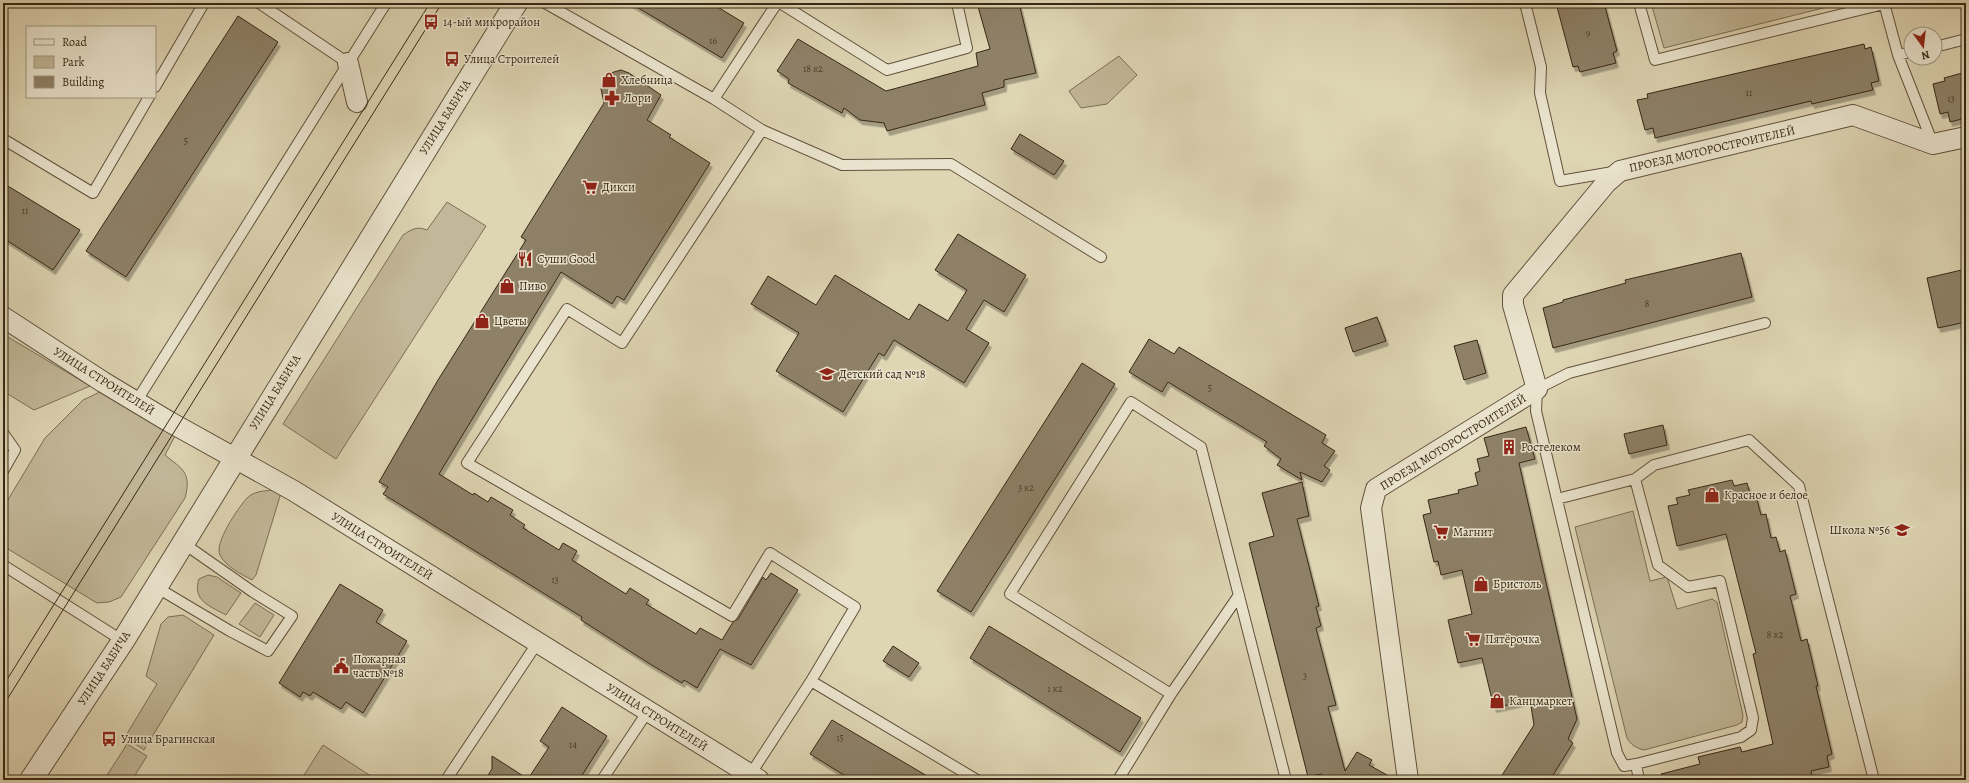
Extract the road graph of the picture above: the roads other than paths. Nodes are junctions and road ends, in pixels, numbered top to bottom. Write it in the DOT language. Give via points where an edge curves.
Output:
graph roads {
  1 [pos="204,3"];
  2 [pos="259,3"];
  3 [pos="386,3"];
  4 [pos="516,3"];
  5 [pos="545,3"];
  6 [pos="777,3"];
  7 [pos="780,3"];
  8 [pos="957,3"];
  9 [pos="1525,3"];
  10 [pos="1639,3"];
  11 [pos="1884,4"];
  12 [pos="1966,40"];
  13 [pos="1943,45"];
  14 [pos="1903,54"];
  15 [pos="1898,55"];
  16 [pos="348,63"];
  17 [pos="156,85"];
  18 [pos="148,98"];
  19 [pos="714,99"];
  20 [pos="357,102"];
  21 [pos="762,130"];
  22 [pos="1966,137"];
  23 [pos="3,139"];
  24 [pos="1933,144"];
  25 [pos="1620,171"];
  26 [pos="1101,257"];
  27 [pos="3,317"];
  28 [pos="1765,323"];
  29 [pos="1537,389"];
  30 [pos="136,402"];
  31 [pos="3,433"];
  32 [pos="235,457"];
  33 [pos="3,472"];
  34 [pos="1635,479"];
  35 [pos="1556,499"];
  36 [pos="183,543"];
  37 [pos="3,565"];
  38 [pos="156,587"];
  39 [pos="1239,595"];
  40 [pos="123,640"];
  41 [pos="538,642"];
  42 [pos="811,681"];
  43 [pos="1171,694"];
  44 [pos="648,711"];
  45 [pos="1636,764"];
  46 [pos="754,777"];
  47 [pos="31,780"];
  48 [pos="446,780"];
  49 [pos="602,780"];
  50 [pos="978,780"];
  51 [pos="1118,780"];
  52 [pos="1286,780"];
  53 [pos="1408,780"];
  54 [pos="1639,780"];
  55 [pos="1874,780"];
  1 -- 17 [label="lane"];
  2 -- 16 [label="lane"];
  3 -- 16 [label="lane"];
  4 -- 32 [label="street, УЛИЦА БАБИЧА"];
  5 -- 19 [label="lane"];
  6 -- 19 [label="lane"];
  7 -- 8 [label="lane" via="887,70 967,48"];
  9 -- 25 [label="lane" via="1541,67 1540,93 1560,181"];
  10 -- 11 [label="lane" via="1655,60"];
  11 -- 15 [label="lane"];
  12 -- 13 [label="lane"];
  14 -- 15 [label="lane"];
  15 -- 24 [label="lane"];
  16 -- 20 [label="street"];
  16 -- 30 [label="lane"];
  18 -- 23 [label="lane" via="93,193"];
  19 -- 21 [label="lane"];
  21 -- 26 [label="lane" via="842,165 951,164"];
  21 -- 42 [label="lane" via="622,343 567,309 467,463 732,616 770,553 855,607"];
  22 -- 24 [label="street"];
  24 -- 25 [label="street, ПРОЕЗД МОТОРОСТРОИТЕЛЕЙ" via="1853,115"];
  25 -- 29 [label="street, ПРОЕЗД МОТОРОСТРОИТЕЛЕЙ" via="1606,183 1513,295 1513,305"];
  27 -- 30 [label="street, УЛИЦА СТРОИТЕЛЕЙ"];
  28 -- 29 [label="lane" via="1569,373"];
  29 -- 35 [label="lane" via="1536,411"];
  29 -- 53 [label="street, ПРОЕЗД МОТОРОСТРОИТЕЛЕЙ" via="1376,489 1371,508"];
  30 -- 32 [label="street, УЛИЦА СТРОИТЕЛЕЙ"];
  31 -- 33 [label="lane" via="15,450"];
  32 -- 36 [label="street, УЛИЦА БАБИЧА"];
  32 -- 41 [label="street, УЛИЦА СТРОИТЕЛЕЙ"];
  34 -- 35 [label="lane"];
  34 -- 45 [label="lane" via="1658,565 1688,587 1720,581 1753,718 1751,730 1741,737"];
  34 -- 55 [label="lane" via="1654,465 1749,440 1799,486"];
  35 -- 45 [label="lane" via="1617,753 1624,766"];
  36 -- 38 [label="street, УЛИЦА БАБИЧА"];
  36 -- 38 [label="lane" via="292,616 268,651"];
  37 -- 40 [label="lane"];
  38 -- 40 [label="street, УЛИЦА БАБИЧА"];
  39 -- 43 [label="lane"];
  39 -- 43 [label="lane" via="1201,447 1130,402 1010,594"];
  39 -- 52 [label="lane"];
  40 -- 47 [label="street, УЛИЦА БАБИЧА"];
  41 -- 44 [label="street, УЛИЦА СТРОИТЕЛЕЙ"];
  41 -- 48 [label="lane"];
  42 -- 46 [label="lane"];
  42 -- 50 [label="lane"];
  43 -- 51 [label="lane"];
  44 -- 46 [label="street, УЛИЦА СТРОИТЕЛЕЙ"];
  44 -- 49 [label="lane"];
  45 -- 54 [label="lane"];
}
